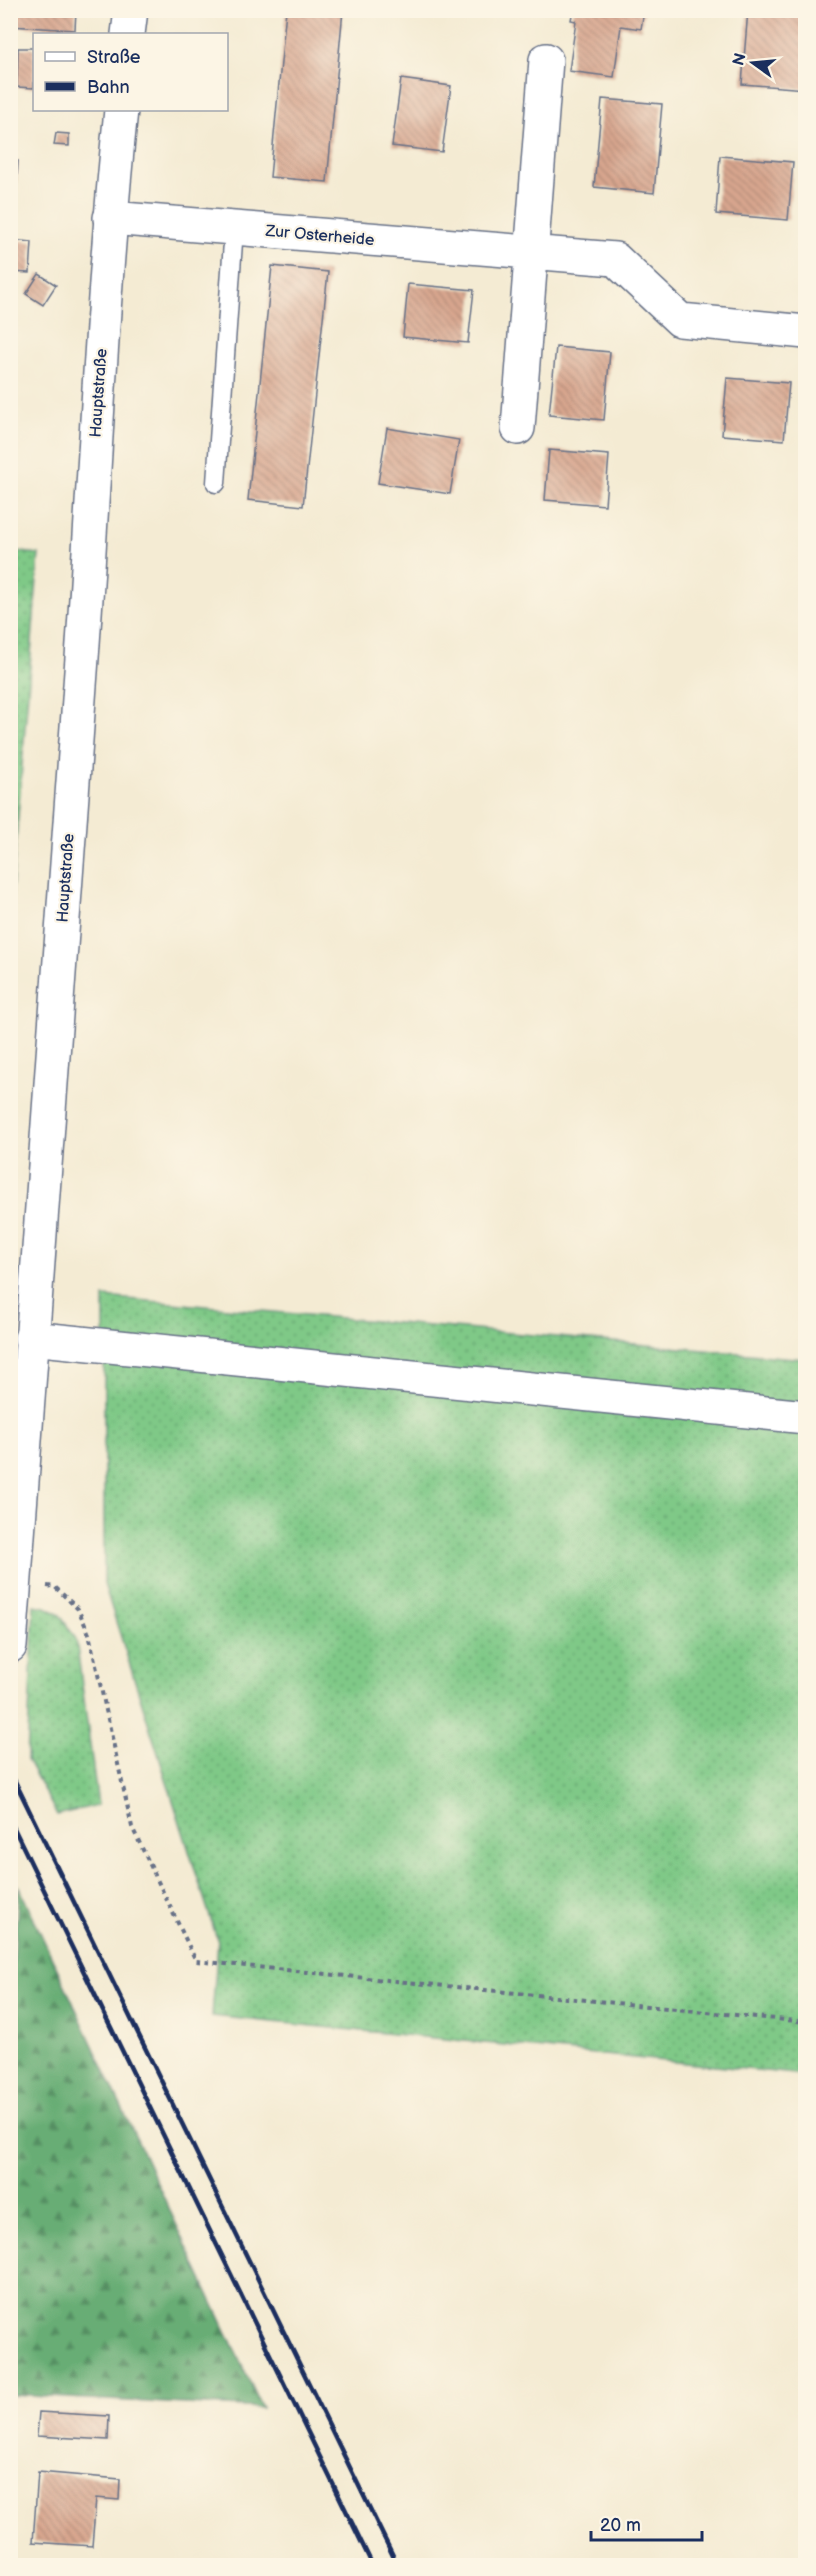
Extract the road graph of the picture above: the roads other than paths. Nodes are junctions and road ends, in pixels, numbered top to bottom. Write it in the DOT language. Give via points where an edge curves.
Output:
graph roads {
  1 [pos="131,10"];
  2 [pos="128,33"];
  3 [pos="546,60"];
  4 [pos="121,111"];
  5 [pos="110,218"];
  6 [pos="234,228"];
  7 [pos="531,253"];
  8 [pos="806,332"];
  9 [pos="518,428"];
  10 [pos="216,483"];
  11 [pos="31,1338"];
  12 [pos="806,1417"];
  13 [pos="10,1646"];
  1 -- 2 [label="street"];
  3 -- 7 [label="street"];
  4 -- 5 [label="street, Hauptstraße"];
  5 -- 6 [label="street, Zur Osterheide"];
  5 -- 11 [label="street, Hauptstraße"];
  6 -- 7 [label="street, Zur Osterheide"];
  6 -- 10 [label="lane"];
  7 -- 8 [label="street, Zur Osterheide" via="615,259 680,320"];
  7 -- 9 [label="street"];
  11 -- 12 [label="street"];
  11 -- 13 [label="street, Hauptstraße"];
}
